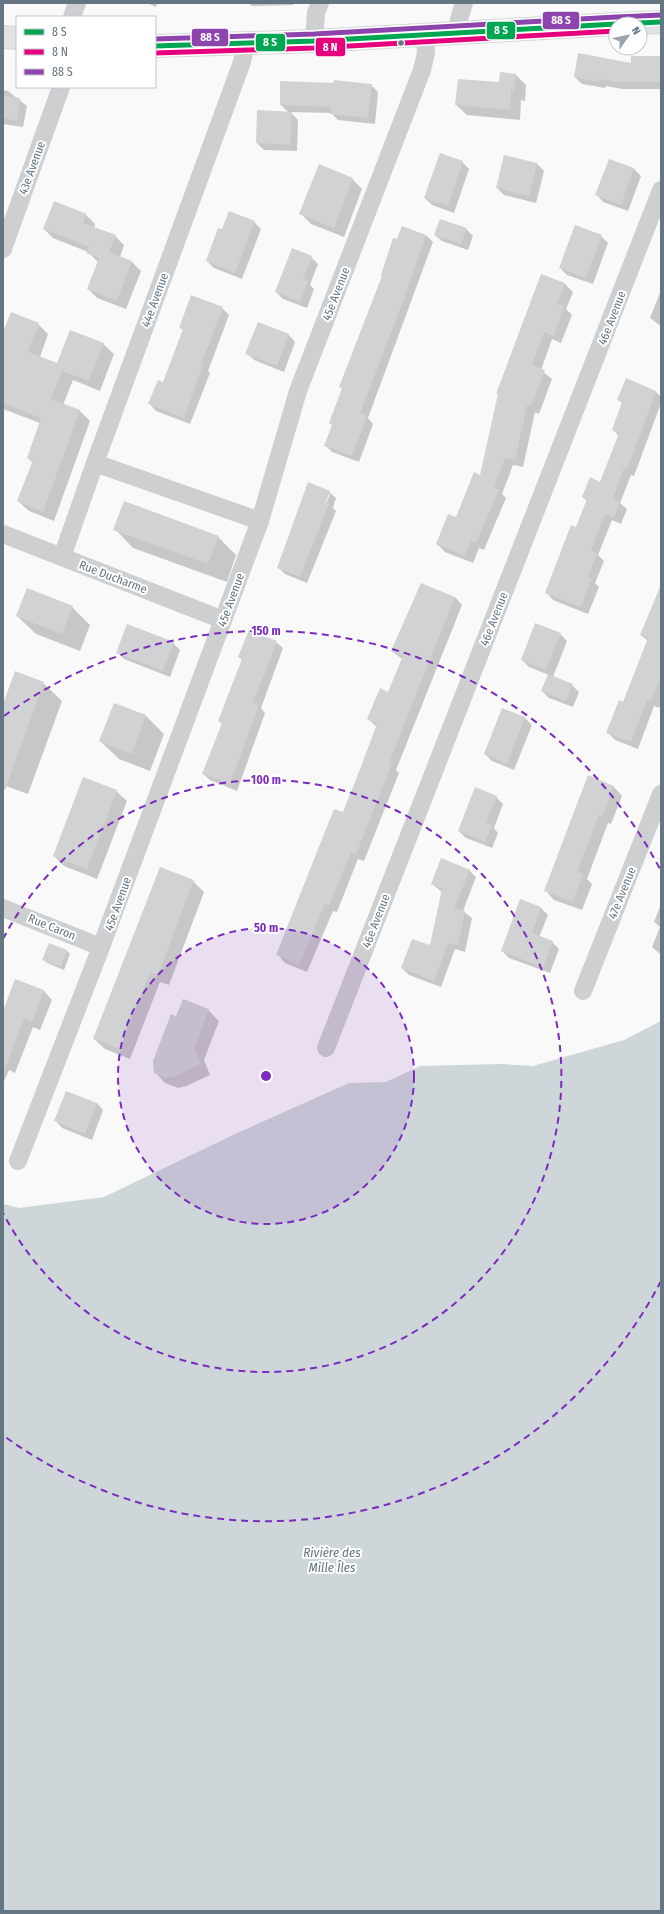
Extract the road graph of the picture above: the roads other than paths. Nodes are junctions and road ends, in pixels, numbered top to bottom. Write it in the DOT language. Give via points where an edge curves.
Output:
graph roads {
  1 [pos="78,3"];
  2 [pos="320,3"];
  3 [pos="464,3"];
  4 [pos="72,16"];
  5 [pos="661,22"];
  6 [pos="648,23"];
  7 [pos="608,24"];
  8 [pos="458,32"];
  9 [pos="425,34"];
  10 [pos="3,37"];
  11 [pos="16,38"];
  12 [pos="314,41"];
  13 [pos="246,43"];
  14 [pos="156,46"];
  15 [pos="61,88"];
  16 [pos="661,190"];
  17 [pos="3,249"];
  18 [pos="95,463"];
  19 [pos="260,521"];
  20 [pos="3,534"];
  21 [pos="62,557"];
  22 [pos="223,620"];
  23 [pos="661,794"];
  24 [pos="3,908"];
  25 [pos="101,947"];
  26 [pos="583,991"];
  27 [pos="326,1048"];
  28 [pos="18,1161"];
  1 -- 4 [label="street"];
  2 -- 12 [label="street" via="316,13"];
  3 -- 8 [label="street"];
  5 -- 6 [label="main road"];
  7 -- 8 [label="main road"];
  8 -- 9 [label="main road"];
  9 -- 12 [label="main road"];
  9 -- 19 [label="street, 45e Avenue" via="426,53 422,70 298,391"];
  10 -- 11 [label="main road"];
  12 -- 13 [label="main road"];
  13 -- 14 [label="main road"];
  13 -- 18 [label="street, 44e Avenue" via="242,62"];
  15 -- 17 [label="street, 43e Avenue"];
  16 -- 27 [label="street, 46e Avenue"];
  18 -- 19 [label="street"];
  18 -- 21 [label="street, 44e Avenue"];
  19 -- 22 [label="street, 45e Avenue"];
  20 -- 21 [label="street, Rue Ducharme"];
  21 -- 22 [label="street, Rue Ducharme"];
  22 -- 25 [label="street, 45e Avenue"];
  23 -- 26 [label="street, 47e Avenue"];
  24 -- 25 [label="street, Rue Caron"];
  25 -- 28 [label="street, 45e Avenue"];
}
